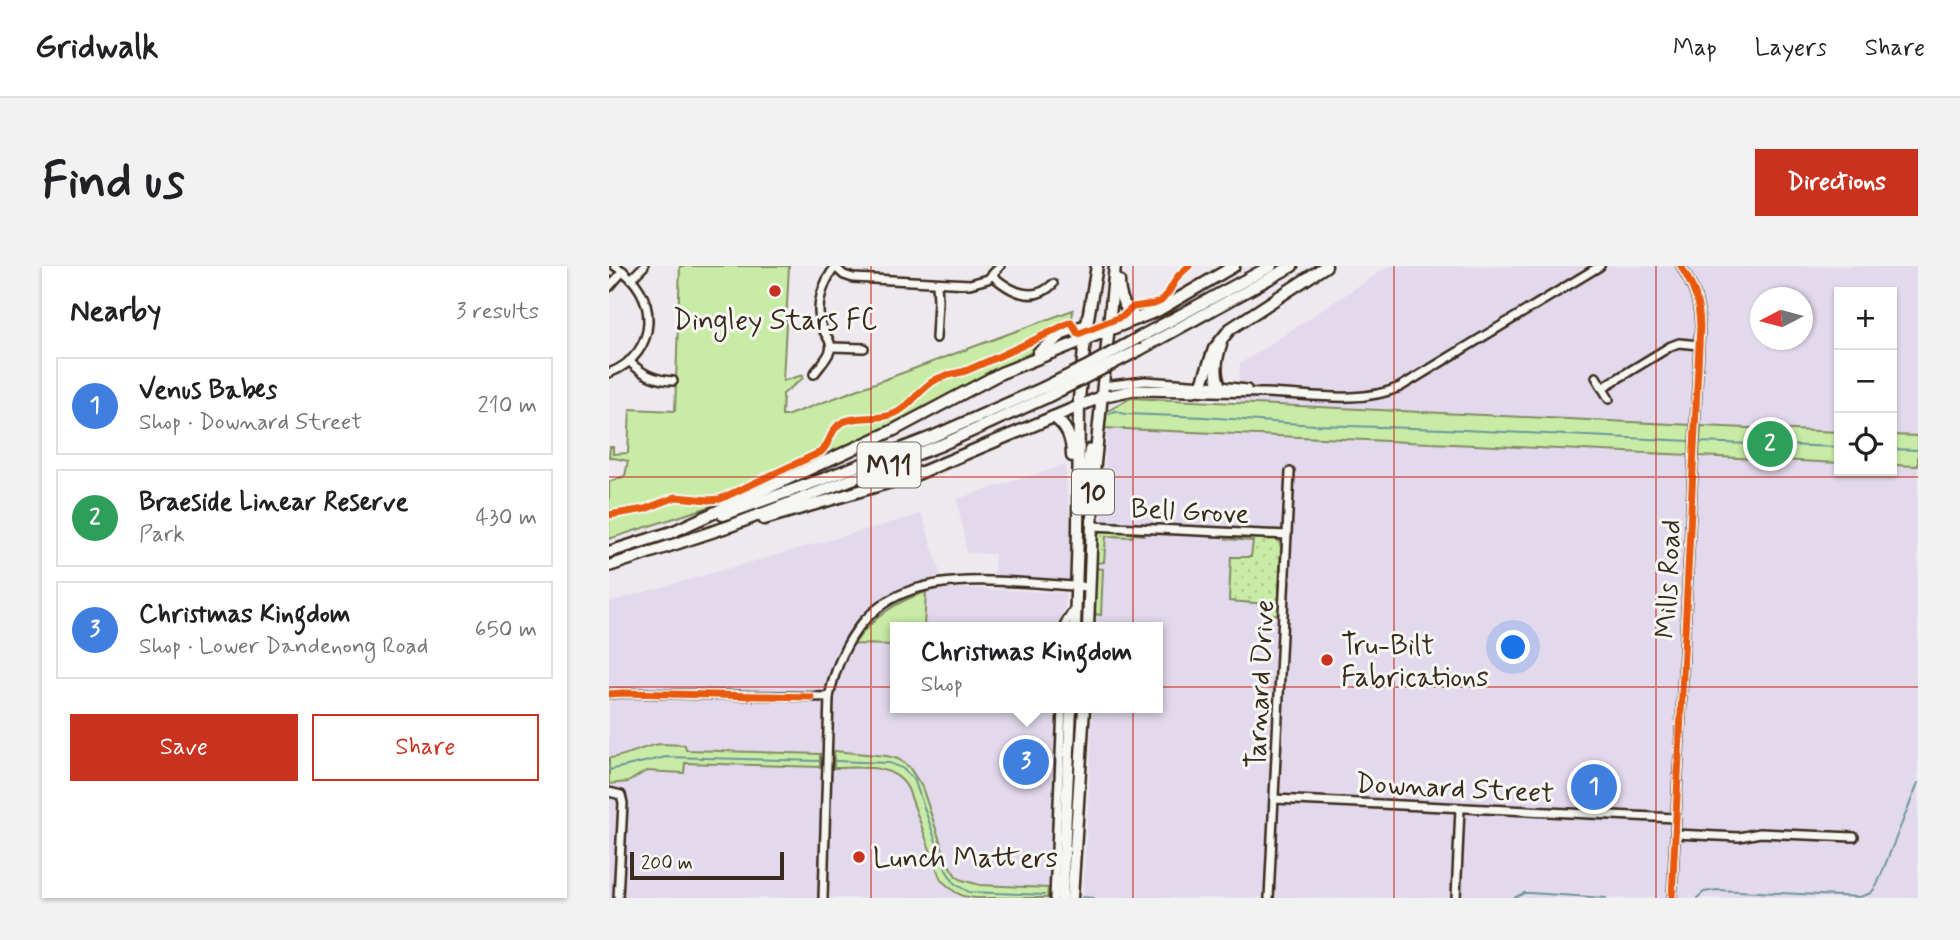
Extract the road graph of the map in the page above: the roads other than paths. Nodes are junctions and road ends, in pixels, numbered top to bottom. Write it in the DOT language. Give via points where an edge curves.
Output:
graph roads {
  1 [pos="615,266"];
  2 [pos="645,266"];
  3 [pos="1000,266"];
  4 [pos="1097,266"];
  5 [pos="1117,266"];
  6 [pos="1234,266"];
  7 [pos="1271,266"];
  8 [pos="1292,266"];
  9 [pos="1326,266"];
  10 [pos="1600,266"];
  11 [pos="1681,266"];
  12 [pos="834,267"];
  13 [pos="623,271"];
  14 [pos="993,276"];
  15 [pos="632,278"];
  16 [pos="937,283"];
  17 [pos="1053,284"];
  18 [pos="609,287"];
  19 [pos="1137,319"];
  20 [pos="1087,324"];
  21 [pos="1109,330"];
  22 [pos="1227,332"];
  23 [pos="936,338"];
  24 [pos="1085,338"];
  25 [pos="1699,345"];
  26 [pos="831,347"];
  27 [pos="863,348"];
  28 [pos="629,361"];
  29 [pos="1010,369"];
  30 [pos="609,373"];
  31 [pos="814,374"];
  32 [pos="1596,377"];
  33 [pos="673,381"];
  34 [pos="1220,386"];
  35 [pos="1198,388"];
  36 [pos="1602,388"];
  37 [pos="1261,392"];
  38 [pos="1044,393"];
  39 [pos="1100,394"];
  40 [pos="1609,399"];
  41 [pos="1079,405"];
  42 [pos="1053,417"];
  43 [pos="1290,472"];
  44 [pos="1078,509"];
  45 [pos="1079,523"];
  46 [pos="1091,526"];
  47 [pos="670,533"];
  48 [pos="701,535"];
  49 [pos="1287,535"];
  50 [pos="609,552"];
  51 [pos="609,566"];
  52 [pos="1076,587"];
  53 [pos="1090,587"];
  54 [pos="1076,613"];
  55 [pos="1066,622"];
  56 [pos="1075,622"];
  57 [pos="1088,622"];
  58 [pos="609,694"];
  59 [pos="829,697"];
  60 [pos="1062,713"];
  61 [pos="1071,713"];
  62 [pos="1084,713"];
  63 [pos="609,792"];
  64 [pos="1274,799"];
  65 [pos="1460,808"];
  66 [pos="1676,818"];
  67 [pos="1675,834"];
  68 [pos="1854,837"];
  69 [pos="1672,897"];
  70 [pos="618,898"];
  71 [pos="823,898"];
  72 [pos="1053,898"];
  73 [pos="1062,898"];
  74 [pos="1072,898"];
  75 [pos="1269,898"];
  76 [pos="1456,898"];
  1 -- 13 [label="street"];
  2 -- 15 [label="street"];
  3 -- 14 [label="street"];
  4 -- 20 [label="highway, 10"];
  5 -- 19 [label="highway" via="1121,298"];
  5 -- 21 [label="highway, 10"];
  6 -- 19 [label="highway"];
  7 -- 38 [label="highway, M11, bridge"];
  8 -- 38 [label="highway, M11, bridge" via="1139,350"];
  9 -- 22 [label="highway"];
  10 -- 37 [label="street" via="1387,392 1358,398"];
  11 -- 25 [label="street, Mills Road" via="1699,307"];
  12 -- 16 [label="street" via="853,278"];
  12 -- 26 [label="street" via="823,285 820,317"];
  13 -- 15 [label="street"];
  13 -- 18 [label="street"];
  14 -- 16 [label="street" via="976,284"];
  14 -- 17 [label="street" via="1023,293 1043,291"];
  15 -- 28 [label="street" via="644,297 648,319 644,340"];
  16 -- 23 [label="street"];
  19 -- 21 [label="highway"];
  20 -- 24 [label="highway, 10"];
  20 -- 29 [label="highway" via="1063,333"];
  21 -- 24 [label="highway"];
  21 -- 39 [label="highway, 10"];
  22 -- 34 [label="highway" via="1217,362"];
  22 -- 35 [label="highway" via="1214,349"];
  24 -- 29 [label="highway"];
  24 -- 41 [label="highway, 10"];
  25 -- 36 [label="street" via="1671,346"];
  25 -- 66 [label="street, Mills Road"];
  26 -- 27 [label="street"];
  26 -- 31 [label="street"];
  28 -- 30 [label="street"];
  28 -- 33 [label="street" via="652,378"];
  29 -- 47 [label="highway" via="894,430"];
  32 -- 36 [label="street"];
  34 -- 35 [label="street"];
  34 -- 37 [label="street"];
  35 -- 37 [label="street"];
  35 -- 39 [label="main road"];
  36 -- 40 [label="street"];
  38 -- 47 [label="highway, M11" via="838,474"];
  38 -- 48 [label="highway, M11" via="941,445"];
  39 -- 41 [label="highway"];
  39 -- 45 [label="highway"];
  39 -- 46 [label="highway, 10"];
  41 -- 42 [label="highway"];
  41 -- 44 [label="highway, 10"];
  42 -- 44 [label="highway" via="1070,438"];
  42 -- 48 [label="highway" via="915,475"];
  43 -- 49 [label="street, Tarnard Drive"];
  44 -- 45 [label="highway, 10"];
  45 -- 52 [label="highway, 10"];
  46 -- 49 [label="street, Bell Grove"];
  46 -- 53 [label="highway, 10"];
  47 -- 50 [label="highway, M11"];
  48 -- 51 [label="highway, M11"];
  49 -- 64 [label="street, Tarnard Drive"];
  52 -- 53 [label="street"];
  52 -- 54 [label="highway, 10"];
  52 -- 59 [label="street" via="944,582 895,597 857,628 844,648"];
  53 -- 57 [label="highway, 10"];
  54 -- 55 [label="street"];
  54 -- 56 [label="highway, 10"];
  58 -- 59 [label="street"];
  59 -- 71 [label="street"];
  60 -- 72 [label="street"];
  61 -- 73 [label="highway"];
  62 -- 74 [label="highway"];
  63 -- 70 [label="street" via="621,795 623,803"];
  64 -- 65 [label="street, Downard Street"];
  64 -- 75 [label="street, Tarnard Drive"];
  65 -- 66 [label="street, Downard Street"];
  65 -- 76 [label="street"];
  66 -- 67 [label="street, Mills Road"];
  67 -- 68 [label="street"];
  67 -- 69 [label="street, Mills Road"];
}
